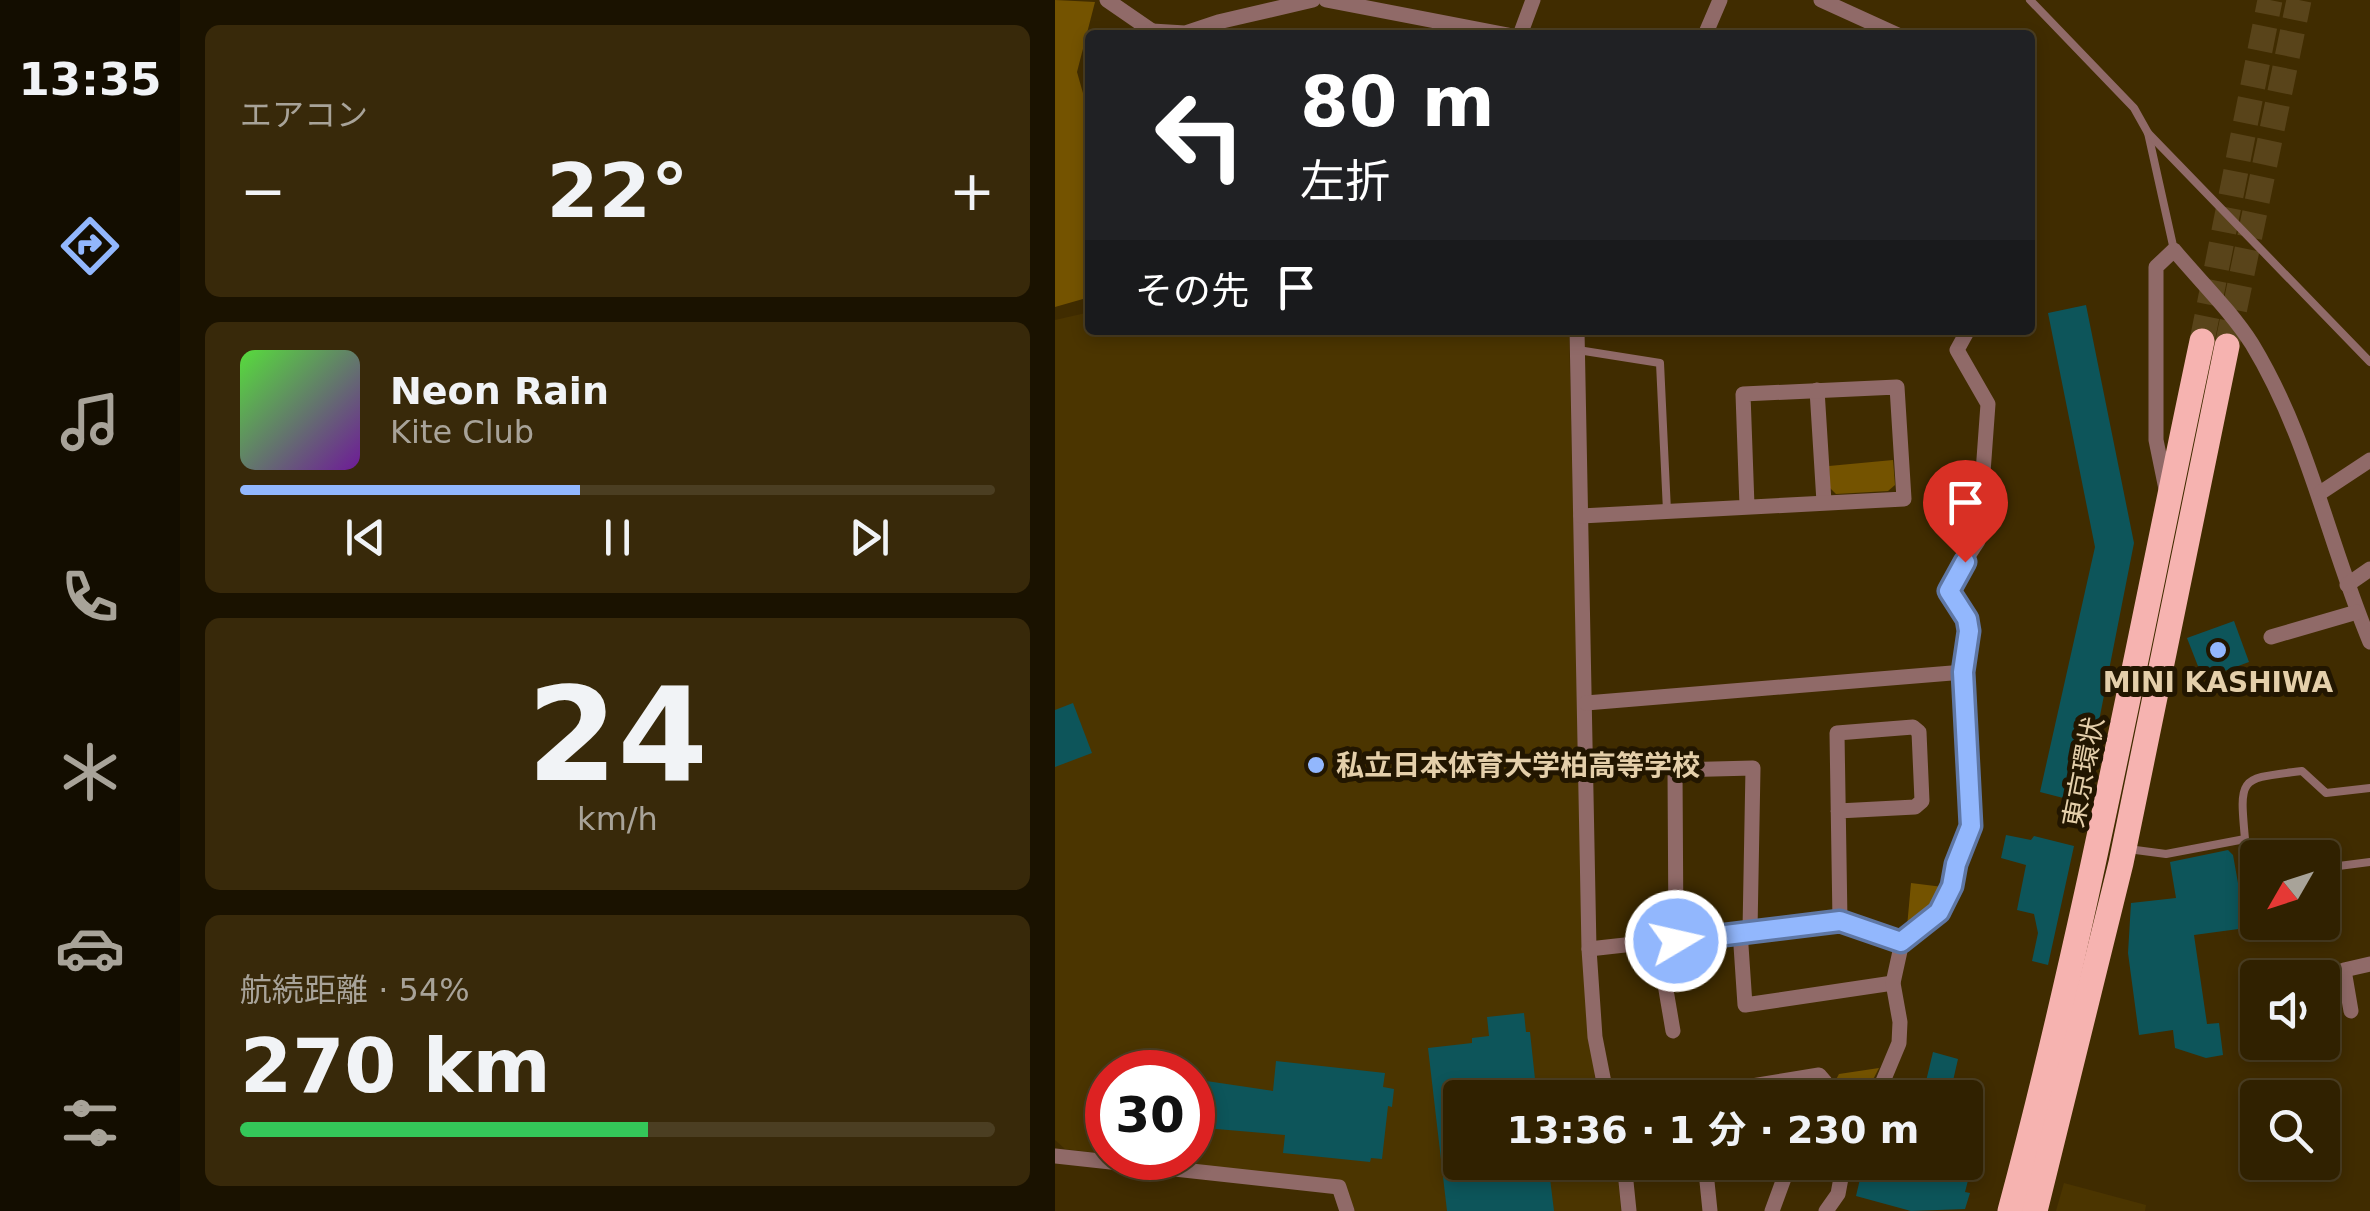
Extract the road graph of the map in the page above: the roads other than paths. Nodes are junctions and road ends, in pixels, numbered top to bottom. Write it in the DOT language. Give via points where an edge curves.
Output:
graph roads {
  1 [pos="1107,0"];
  2 [pos="1313,0"];
  3 [pos="1325,0"];
  4 [pos="1533,0"];
  5 [pos="1720,0"];
  6 [pos="1821,0"];
  7 [pos="2030,0"];
  8 [pos="1219,28"];
  9 [pos="1148,30"];
  10 [pos="1482,30"];
  11 [pos="1522,30"];
  12 [pos="1707,30"];
  13 [pos="1886,30"];
  14 [pos="2149,134"];
  15 [pos="2174,250"];
  16 [pos="1577,335"];
  17 [pos="1965,335"];
  18 [pos="1578,350"];
  19 [pos="2370,362"];
  20 [pos="1817,390"];
  21 [pos="2370,460"];
  22 [pos="2320,493"];
  23 [pos="2169,499"];
  24 [pos="1825,502"];
  25 [pos="1747,506"];
  26 [pos="1667,511"];
  27 [pos="1581,516"];
  28 [pos="2370,569"];
  29 [pos="2347,585"];
  30 [pos="2357,612"];
  31 [pos="2271,636"];
  32 [pos="2370,642"];
  33 [pos="1963,672"];
  34 [pos="1586,702"];
  35 [pos="2370,788"];
  36 [pos="1838,811"];
  37 [pos="2124,849"];
  38 [pos="2370,862"];
  39 [pos="2340,866"];
  40 [pos="1840,921"];
  41 [pos="1745,931"];
  42 [pos="1676,941"];
  43 [pos="1901,942"];
  44 [pos="1658,943"];
  45 [pos="1589,949"];
  46 [pos="2370,964"];
  47 [pos="1893,983"];
  48 [pos="2351,1011"];
  49 [pos="1673,1030"];
  50 [pos="1604,1080"];
  51 [pos="1788,1080"];
  52 [pos="1823,1080"];
  53 [pos="1883,1080"];
  54 [pos="1055,1156"];
  55 [pos="1626,1180"];
  56 [pos="1707,1180"];
  57 [pos="1783,1180"];
  58 [pos="1841,1180"];
  59 [pos="1347,1211"];
  60 [pos="1629,1211"];
  61 [pos="1710,1211"];
  62 [pos="1772,1211"];
  63 [pos="1826,1211"];
  64 [pos="2010,1211"];
  65 [pos="2035,1211"];
  1 -- 9 [label="street"];
  2 -- 8 [label="street"];
  3 -- 10 [label="street"];
  4 -- 11 [label="street"];
  5 -- 12 [label="street"];
  6 -- 13 [label="street"];
  7 -- 14 [label="lane" via="2134,108"];
  14 -- 15 [label="lane"];
  14 -- 19 [label="lane"];
  15 -- 22 [label="street" via="2250,342 2290,416"];
  15 -- 23 [label="street" via="2156,266 2156,440"];
  16 -- 18 [label="street"];
  17 -- 33 [label="street" via="1957,350 1988,404 1978,541 1949,591 1967,619"];
  18 -- 26 [label="lane" via="1660,363"];
  18 -- 27 [label="street"];
  20 -- 24 [label="street"];
  20 -- 24 [label="street" via="1897,387 1904,499"];
  20 -- 25 [label="street" via="1743,394"];
  21 -- 22 [label="street"];
  22 -- 29 [label="street"];
  23 -- 37 [label="highway, 東京環状" via="2214,344"];
  23 -- 64 [label="highway, 東京環状" via="2057,1034"];
  24 -- 25 [label="street"];
  25 -- 26 [label="street"];
  26 -- 27 [label="street"];
  27 -- 34 [label="street"];
  28 -- 29 [label="street"];
  29 -- 30 [label="street"];
  30 -- 31 [label="street"];
  30 -- 32 [label="street"];
  33 -- 34 [label="street"];
  33 -- 43 [label="street" via="1971,826 1939,912"];
  34 -- 45 [label="street"];
  35 -- 37 [label="lane" via="2325,794 2302,771 2256,777 2241,793 2245,838 2166,854"];
  36 -- 36 [label="street" via="1837,733 1913,727 1919,732 1922,800 1915,807"];
  36 -- 40 [label="street"];
  37 -- 65 [label="highway, 東京環状"];
  38 -- 39 [label="lane"];
  40 -- 41 [label="street"];
  40 -- 43 [label="street"];
  41 -- 42 [label="street"];
  41 -- 42 [label="street" via="1753,768 1675,770"];
  41 -- 47 [label="street" via="1745,1005"];
  42 -- 44 [label="street"];
  43 -- 47 [label="street"];
  44 -- 45 [label="street"];
  44 -- 49 [label="street"];
  45 -- 50 [label="street"];
  46 -- 48 [label="street" via="2344,970"];
  47 -- 53 [label="street" via="1899,1042"];
  51 -- 52 [label="street" via="1819,1075"];
  54 -- 59 [label="street" via="1339,1187"];
  55 -- 60 [label="street"];
  56 -- 61 [label="street"];
  57 -- 62 [label="street"];
  58 -- 63 [label="street"];
}
